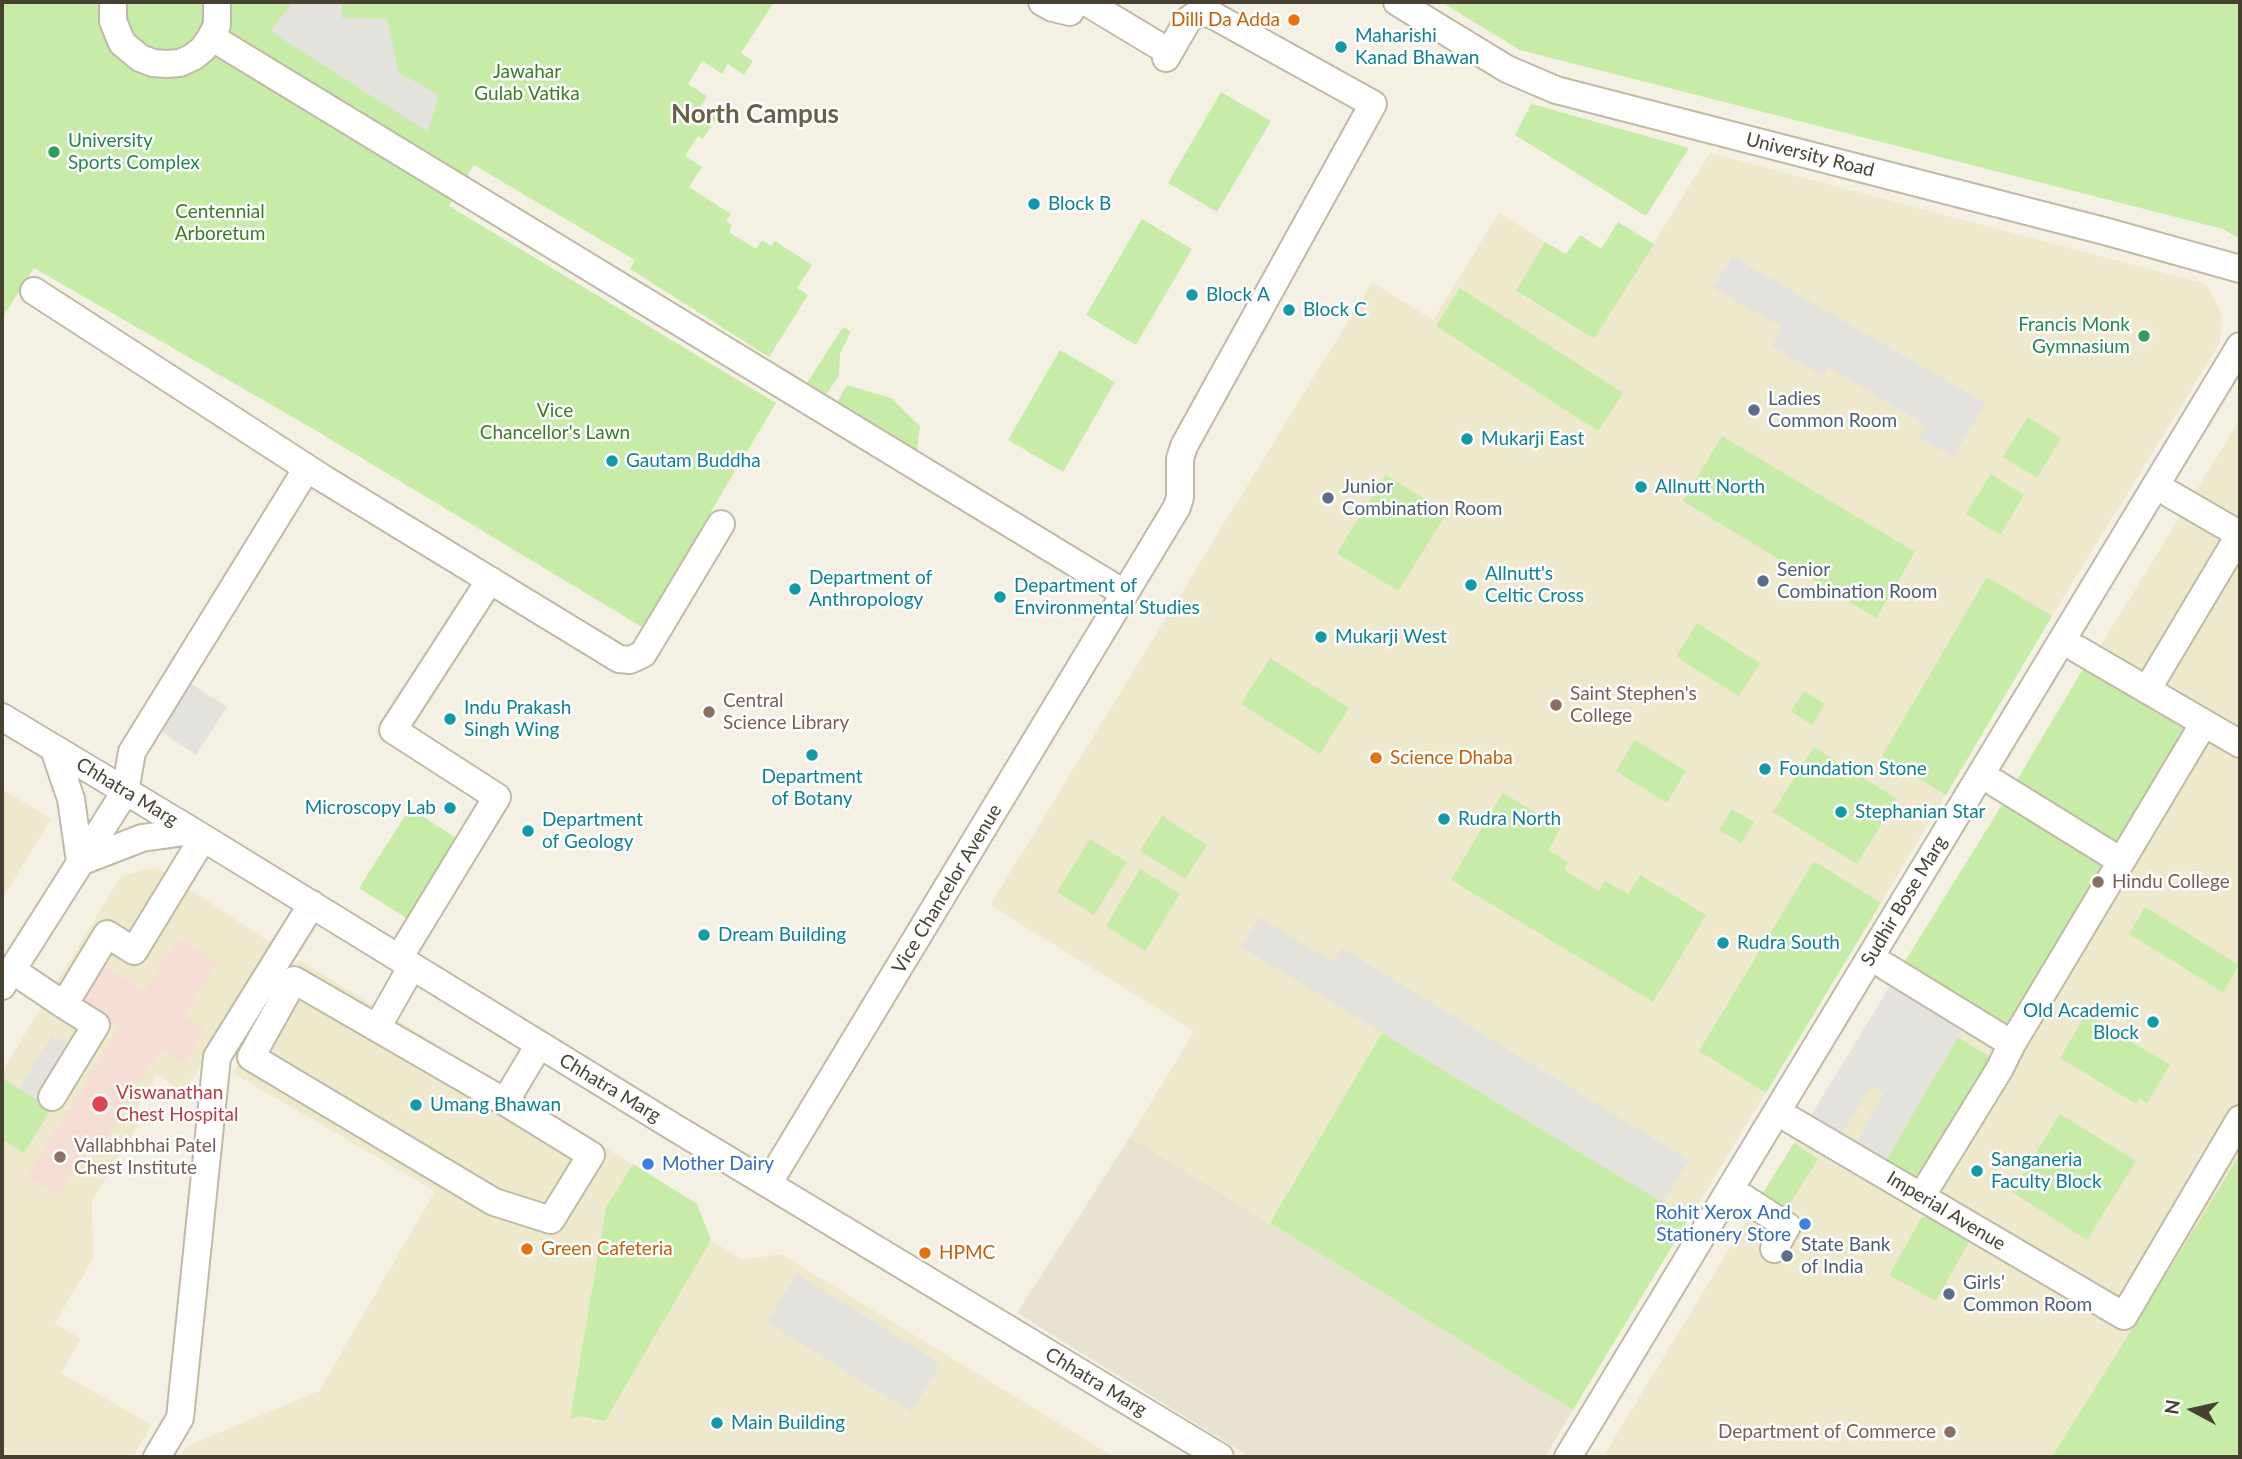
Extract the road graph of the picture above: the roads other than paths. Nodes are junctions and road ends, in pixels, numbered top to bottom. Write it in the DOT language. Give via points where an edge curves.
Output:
graph roads {
  1 [pos="113,2"];
  2 [pos="217,2"];
  3 [pos="1042,2"];
  4 [pos="1075,2"];
  5 [pos="1086,2"];
  6 [pos="1397,2"];
  7 [pos="211,37"];
  8 [pos="2240,269"];
  9 [pos="34,291"];
  10 [pos="2240,346"];
  11 [pos="2240,376"];
  12 [pos="307,468"];
  13 [pos="2170,494"];
  14 [pos="721,524"];
  15 [pos="2239,534"];
  16 [pos="490,580"];
  17 [pos="1124,593"];
  18 [pos="2077,649"];
  19 [pos="2147,690"];
  20 [pos="2,718"];
  21 [pos="2204,723"];
  22 [pos="2240,744"];
  23 [pos="54,749"];
  24 [pos="1995,783"];
  25 [pos="125,792"];
  26 [pos="197,834"];
  27 [pos="2121,861"];
  28 [pos="80,862"];
  29 [pos="312,904"];
  30 [pos="405,962"];
  31 [pos="1885,967"];
  32 [pos="7,978"];
  33 [pos="64,1005"];
  34 [pos="377,1027"];
  35 [pos="2012,1044"];
  36 [pos="539,1045"];
  37 [pos="52,1097"];
  38 [pos="505,1102"];
  39 [pos="2240,1119"];
  40 [pos="1798,1124"];
  41 [pos="768,1184"];
  42 [pos="1921,1197"];
  43 [pos="1744,1198"];
  44 [pos="1774,1249"];
  45 [pos="157,1457"];
  46 [pos="1220,1457"];
  47 [pos="1568,1457"];
  48 [pos="1587,1457"];
  1 -- 7 [label="street" via="113,21 122,43 153,63 192,57"];
  2 -- 7 [label="street" via="217,25"];
  3 -- 4 [label="street" via="1070,12"];
  5 -- 17 [label="street, Vice Chancelor Avenue" via="1167,55 1188,20 1209,13 1373,104 1184,446 1177,507"];
  6 -- 8 [label="street, University Road" via="1507,69 1556,90"];
  7 -- 17 [label="street"];
  9 -- 12 [label="street"];
  10 -- 47 [label="street, Sudhir Bose Marg"];
  11 -- 13 [label="street, Sudhir Bose Marg"];
  12 -- 16 [label="street"];
  12 -- 25 [label="street" via="132,752"];
  13 -- 15 [label="street"];
  13 -- 18 [label="street, Sudhir Bose Marg"];
  14 -- 16 [label="street" via="643,654 630,660 619,659"];
  15 -- 19 [label="street"];
  16 -- 30 [label="street" via="393,730 497,797"];
  17 -- 41 [label="street, Vice Chancelor Avenue"];
  18 -- 19 [label="street"];
  18 -- 24 [label="street, Sudhir Bose Marg"];
  19 -- 21 [label="street"];
  20 -- 23 [label="street, Chhatra Marg"];
  21 -- 22 [label="street"];
  21 -- 27 [label="street"];
  23 -- 25 [label="street, Chhatra Marg"];
  23 -- 28 [label="street" via="71,799"];
  24 -- 27 [label="street"];
  24 -- 31 [label="street, Sudhir Bose Marg"];
  25 -- 26 [label="street, Chhatra Marg"];
  25 -- 28 [label="street"];
  26 -- 28 [label="street" via="142,838"];
  26 -- 29 [label="street, Chhatra Marg"];
  26 -- 33 [label="street" via="134,951 107,934"];
  27 -- 35 [label="street"];
  28 -- 32 [label="street"];
  29 -- 30 [label="street, Chhatra Marg"];
  29 -- 45 [label="street" via="217,1057 180,1418"];
  30 -- 34 [label="street"];
  30 -- 36 [label="street, Chhatra Marg"];
  31 -- 35 [label="street"];
  31 -- 40 [label="street, Sudhir Bose Marg"];
  32 -- 33 [label="street"];
  33 -- 37 [label="street" via="96,1025"];
  34 -- 38 [label="street"];
  34 -- 38 [label="street" via="294,980 251,1057 494,1202 551,1220 590,1155"];
  35 -- 42 [label="street"];
  36 -- 38 [label="street"];
  36 -- 41 [label="street, Chhatra Marg"];
  39 -- 42 [label="street, Imperial Avenue" via="2124,1316"];
  40 -- 42 [label="street, Imperial Avenue"];
  40 -- 43 [label="street, Sudhir Bose Marg"];
  41 -- 46 [label="street, Chhatra Marg"];
  43 -- 44 [label="street" via="1787,1226"];
  43 -- 48 [label="street, Sudhir Bose Marg"];
}
